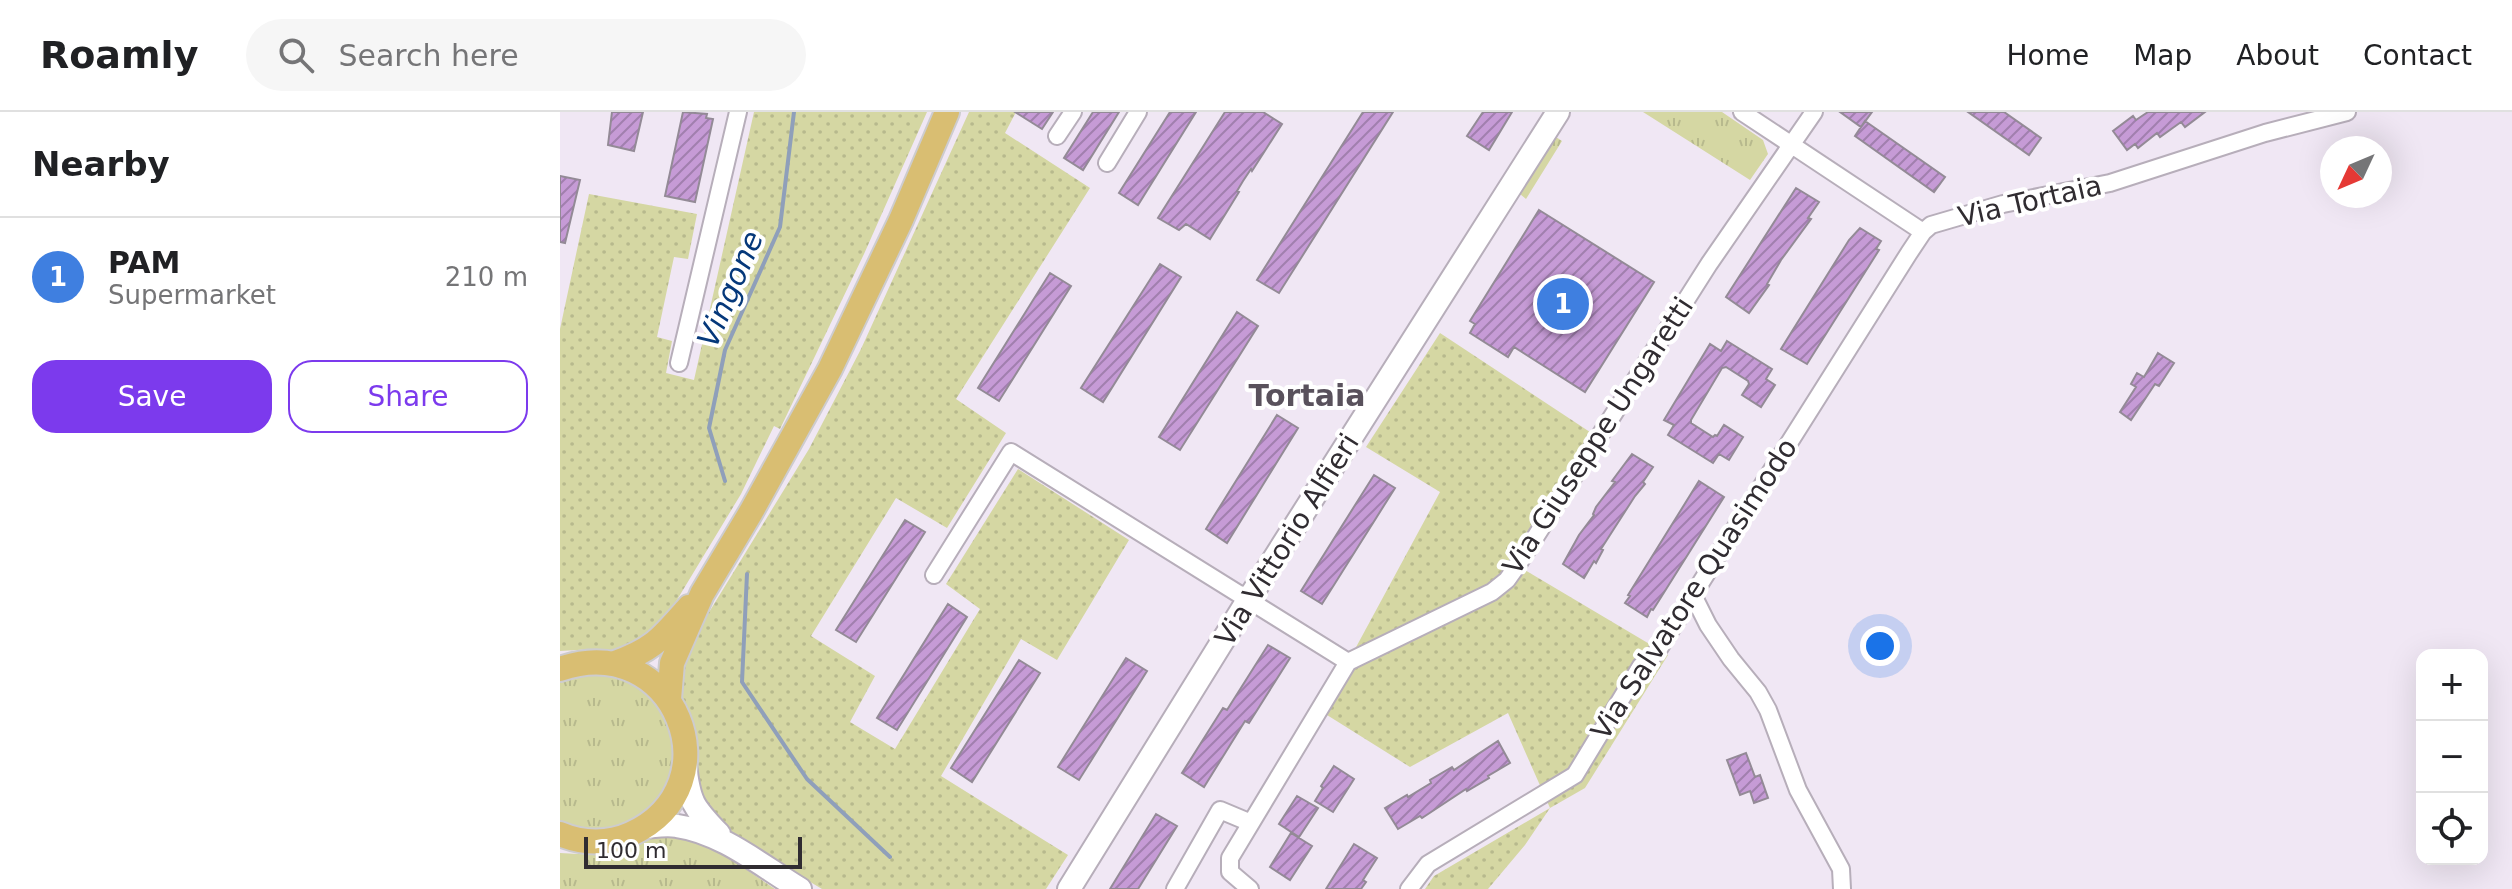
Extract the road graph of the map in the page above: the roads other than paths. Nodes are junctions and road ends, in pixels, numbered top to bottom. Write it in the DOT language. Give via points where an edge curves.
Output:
graph roads {
  1 [pos="738,112"];
  2 [pos="947,112"];
  3 [pos="1073,112"];
  4 [pos="1138,112"];
  5 [pos="1558,112"];
  6 [pos="1742,112"];
  7 [pos="1814,112"];
  8 [pos="2347,112"];
  9 [pos="1057,136"];
  10 [pos="1791,145"];
  11 [pos="1107,163"];
  12 [pos="1923,232"];
  13 [pos="679,363"];
  14 [pos="934,575"];
  15 [pos="702,594"];
  16 [pos="1694,597"];
  17 [pos="1248,600"];
  18 [pos="1348,662"];
  19 [pos="567,663"];
  20 [pos="615,663"];
  21 [pos="669,699"];
  22 [pos="685,764"];
  23 [pos="1251,823"];
  24 [pos="646,827"];
  25 [pos="564,838"];
  26 [pos="731,847"];
  27 [pos="800,889"];
  28 [pos="1069,889"];
  29 [pos="1175,889"];
  30 [pos="1250,889"];
  31 [pos="1409,889"];
  32 [pos="1842,889"];
  1 -- 13 [label="street"];
  2 -- 15 [label="main road" via="830,369"];
  3 -- 9 [label="street"];
  4 -- 11 [label="street"];
  5 -- 17 [label="street, Via Vittorio Alfieri"];
  6 -- 10 [label="street, Via Tortaia"];
  7 -- 10 [label="street, Via Giuseppe Ungaretti"];
  8 -- 12 [label="street, Via Tortaia" via="2110,183 2003,204"];
  10 -- 12 [label="street, Via Tortaia"];
  10 -- 18 [label="street, Via Giuseppe Ungaretti" via="1507,580"];
  12 -- 16 [label="street, Via Salvatore Quasimodo"];
  14 -- 17 [label="street" via="1011,452"];
  15 -- 20 [label="main road" via="654,646"];
  15 -- 21 [label="main road" via="672,663"];
  16 -- 31 [label="street, Via Salvatore Quasimodo" via="1657,652 1641,666 1575,775 1428,864"];
  16 -- 32 [label="street" via="1768,710 1798,790 1841,869"];
  17 -- 18 [label="street"];
  17 -- 28 [label="street, Via Vittorio Alfieri"];
  18 -- 23 [label="street"];
  19 -- 20 [label="main road"];
  20 -- 21 [label="main road" via="646,676"];
  21 -- 22 [label="main road" via="683,730"];
  22 -- 24 [label="main road" via="665,810"];
  22 -- 26 [label="street" via="695,808"];
  23 -- 29 [label="street" via="1220,810"];
  23 -- 30 [label="street" via="1230,858 1230,872"];
  24 -- 25 [label="main road" via="597,842"];
  24 -- 26 [label="street" via="698,830"];
  26 -- 27 [label="street"];
}
